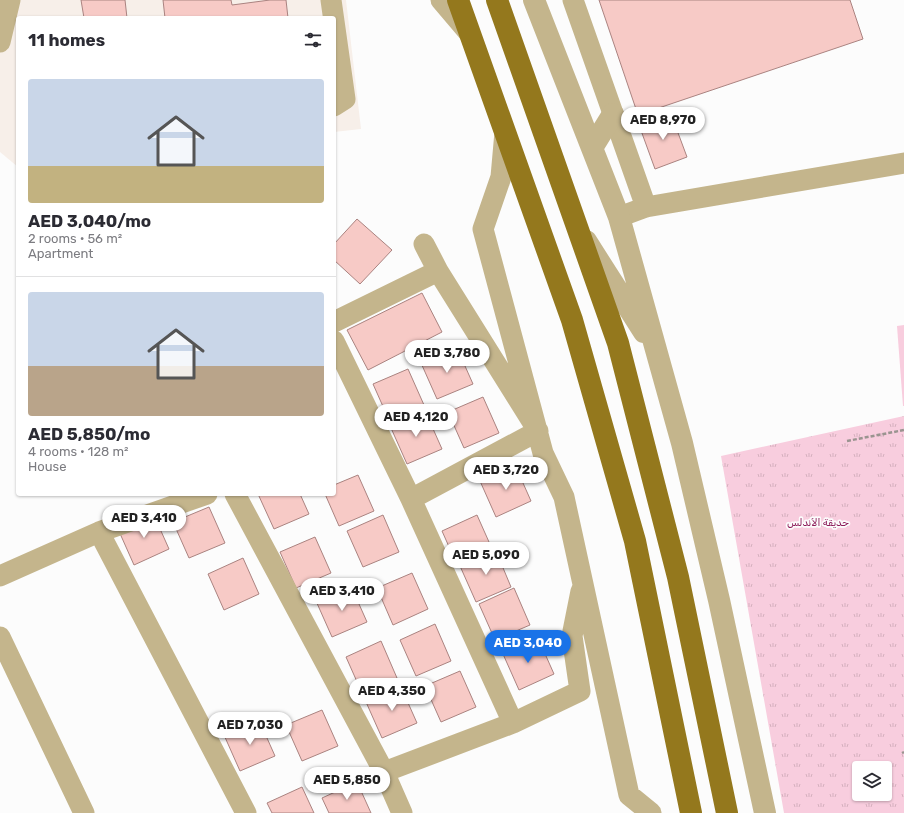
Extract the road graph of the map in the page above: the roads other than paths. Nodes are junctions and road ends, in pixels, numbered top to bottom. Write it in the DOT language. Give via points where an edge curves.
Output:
graph roads {
  1 [pos="10,0"];
  2 [pos="332,0"];
  3 [pos="441,0"];
  4 [pos="458,0"];
  5 [pos="497,0"];
  6 [pos="534,0"];
  7 [pos="573,0"];
  8 [pos="333,16"];
  9 [pos="470,34"];
  10 [pos="0,42"];
  11 [pos="336,68"];
  12 [pos="338,102"];
  13 [pos="613,114"];
  14 [pos="505,132"];
  15 [pos="592,148"];
  16 [pos="904,163"];
  17 [pos="646,207"];
  18 [pos="619,217"];
  19 [pos="576,224"];
  20 [pos="424,244"];
  21 [pos="438,271"];
  22 [pos="336,321"];
  23 [pos="336,345"];
  24 [pos="657,353"];
  25 [pos="538,431"];
  26 [pos="201,496"];
  27 [pos="236,496"];
  28 [pos="411,499"];
  29 [pos="100,532"];
  30 [pos="0,576"];
  31 [pos="582,583"];
  32 [pos="0,637"];
  33 [pos="513,723"];
  34 [pos="384,772"];
  35 [pos="84,813"];
  36 [pos="246,813"];
  37 [pos="402,813"];
  38 [pos="651,813"];
  39 [pos="692,813"];
  40 [pos="727,813"];
  41 [pos="765,813"];
  1 -- 10 [label="street"];
  2 -- 8 [label="street"];
  3 -- 9 [label="street"];
  4 -- 9 [label="main road"];
  5 -- 19 [label="main road"];
  6 -- 15 [label="street"];
  7 -- 13 [label="street"];
  9 -- 14 [label="main road"];
  11 -- 12 [label="street"];
  13 -- 15 [label="street"];
  13 -- 17 [label="street"];
  14 -- 25 [label="street" via="501,177 483,229"];
  14 -- 39 [label="main road" via="572,320 635,541"];
  15 -- 18 [label="street"];
  16 -- 17 [label="street"];
  17 -- 18 [label="street"];
  18 -- 24 [label="street"];
  19 -- 24 [label="street"];
  19 -- 40 [label="main road" via="618,343 678,577"];
  20 -- 21 [label="street"];
  21 -- 22 [label="street"];
  21 -- 25 [label="street"];
  23 -- 28 [label="street"];
  24 -- 41 [label="street" via="718,592"];
  25 -- 28 [label="street"];
  25 -- 31 [label="street" via="543,453 564,497"];
  26 -- 29 [label="street"];
  27 -- 34 [label="street"];
  28 -- 33 [label="street"];
  29 -- 30 [label="street"];
  29 -- 36 [label="street"];
  31 -- 33 [label="street" via="572,636 580,691"];
  31 -- 38 [label="street" via="629,795"];
  32 -- 35 [label="street"];
  33 -- 34 [label="street"];
  34 -- 37 [label="street"];
}
